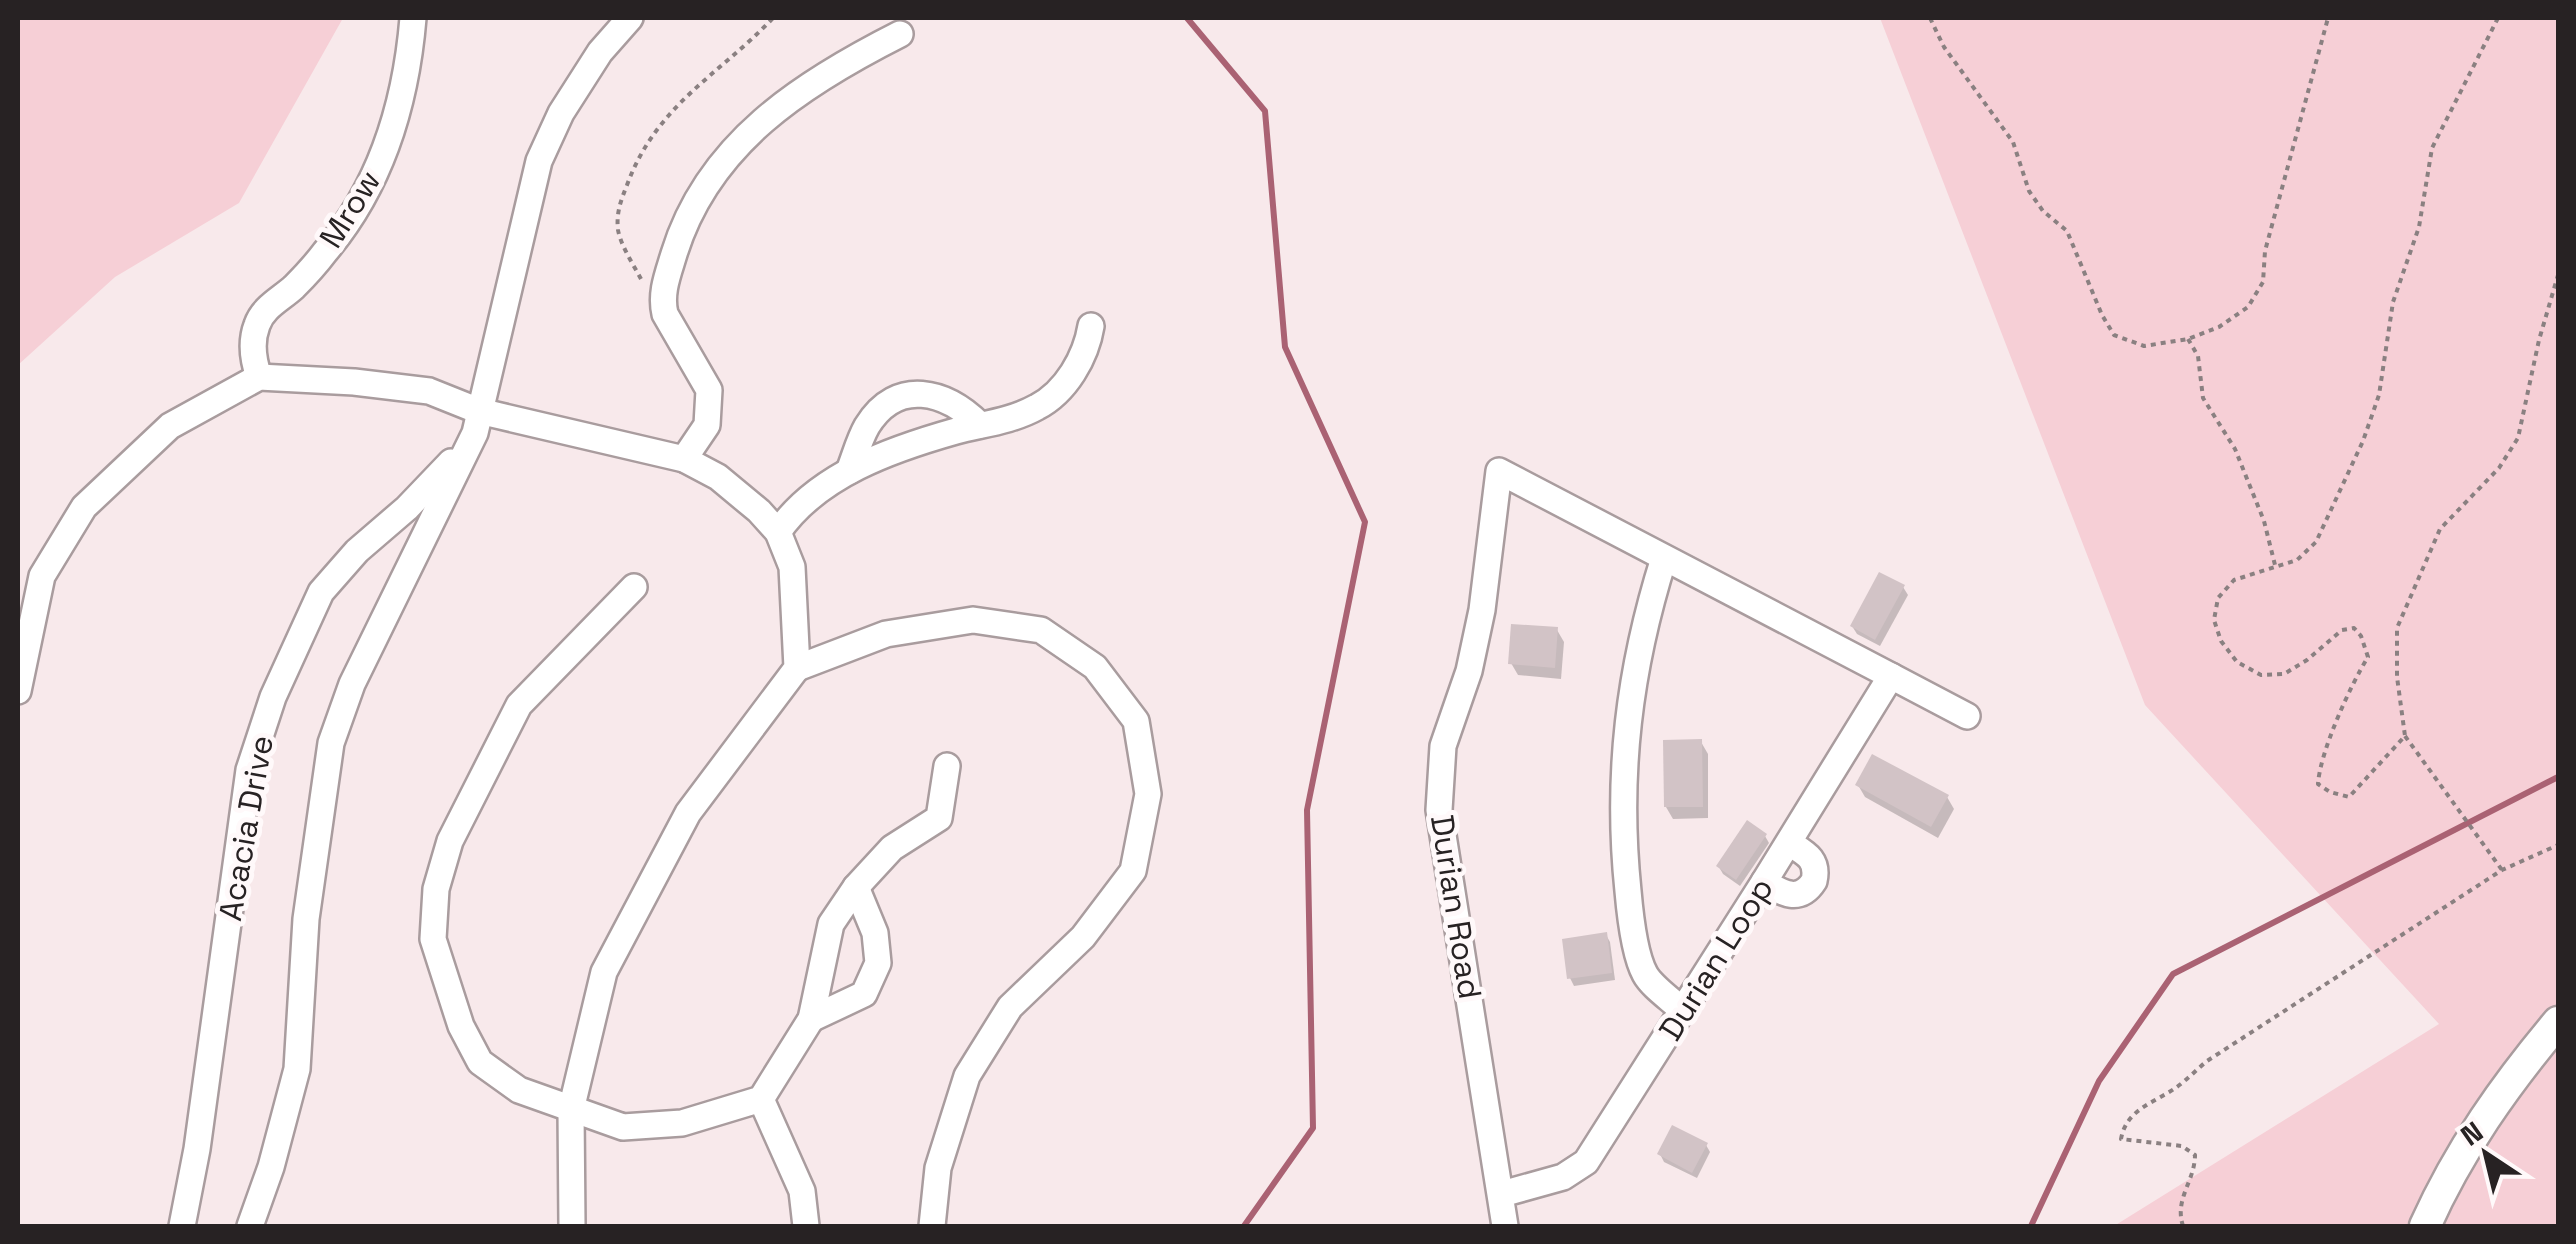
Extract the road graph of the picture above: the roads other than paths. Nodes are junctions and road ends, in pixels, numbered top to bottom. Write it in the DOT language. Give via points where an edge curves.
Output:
graph roads {
  1 [pos="412,18"];
  2 [pos="630,18"];
  3 [pos="900,34"];
  4 [pos="1091,326"];
  5 [pos="259,377"];
  6 [pos="480,411"];
  7 [pos="980,425"];
  8 [pos="472,440"];
  9 [pos="684,459"];
  10 [pos="850,471"];
  11 [pos="778,532"];
  12 [pos="1664,558"];
  13 [pos="634,587"];
  14 [pos="797,668"];
  15 [pos="1890,676"];
  16 [pos="18,691"];
  17 [pos="1967,716"];
  18 [pos="947,766"];
  19 [pos="1788,843"];
  20 [pos="1764,882"];
  21 [pos="856,888"];
  22 [pos="1684,1011"];
  23 [pos="811,1019"];
  24 [pos="2558,1022"];
  25 [pos="762,1099"];
  26 [pos="571,1110"];
  27 [pos="1502,1194"];
  28 [pos="182,1226"];
  29 [pos="250,1226"];
  30 [pos="572,1226"];
  31 [pos="806,1226"];
  32 [pos="932,1226"];
  33 [pos="1505,1226"];
  34 [pos="2425,1226"];
  1 -- 5 [label="street, Mrow" via="407,76 385,151 360,205 326,251 257,324 252,358"];
  2 -- 6 [label="street, Acacia Drive" via="600,52 539,162"];
  3 -- 9 [label="street" via="823,75 757,126 682,228 662,300 710,390 706,425"];
  4 -- 7 [label="street" via="1076,368 1040,406"];
  5 -- 6 [label="street" via="430,390"];
  5 -- 16 [label="street" via="170,426 84,508 42,576"];
  6 -- 8 [label="street, Acacia Drive"];
  6 -- 9 [label="street"];
  7 -- 10 [label="street"];
  7 -- 10 [label="street" via="948,399 900,396 867,426"];
  8 -- 28 [label="street, Acacia Drive" via="321,592 273,697 249,770"];
  8 -- 29 [label="street, Acacia Drive" via="352,684 331,742 306,919 297,1069"];
  9 -- 11 [label="street" via="718,477"];
  10 -- 11 [label="street" via="789,516"];
  11 -- 14 [label="street" via="792,568"];
  12 -- 15 [label="street"];
  12 -- 22 [label="street" via="1635,669 1621,826 1630,915 1645,975"];
  12 -- 27 [label="street, Durian Road" via="1499,471 1482,610 1443,746 1439,810"];
  13 -- 26 [label="street" via="519,704 450,841 436,890 434,940 461,1026 480,1062 519,1090"];
  14 -- 26 [label="street" via="688,813 604,972"];
  14 -- 32 [label="street" via="886,634 973,620 1040,630 1095,667 1136,721 1148,794 1133,871 1083,937 1010,1007 967,1076 938,1168"];
  15 -- 17 [label="street"];
  15 -- 19 [label="street, Durian Loop"];
  18 -- 21 [label="street" via="939,818 892,848"];
  19 -- 20 [label="street, Durian Loop"];
  19 -- 20 [label="street" via="1814,862 1810,888 1793,896"];
  20 -- 22 [label="street, Durian Loop"];
  21 -- 23 [label="street" via="831,924"];
  21 -- 23 [label="street" via="875,933 878,963 864,994"];
  22 -- 27 [label="street, Durian Loop" via="1586,1162 1563,1177"];
  23 -- 25 [label="street"];
  24 -- 34 [label="main road" via="2480,1124"];
  25 -- 26 [label="street" via="682,1123 622,1126"];
  25 -- 31 [label="street" via="802,1191"];
  26 -- 30 [label="street"];
  27 -- 33 [label="street, Durian Road"];
}
